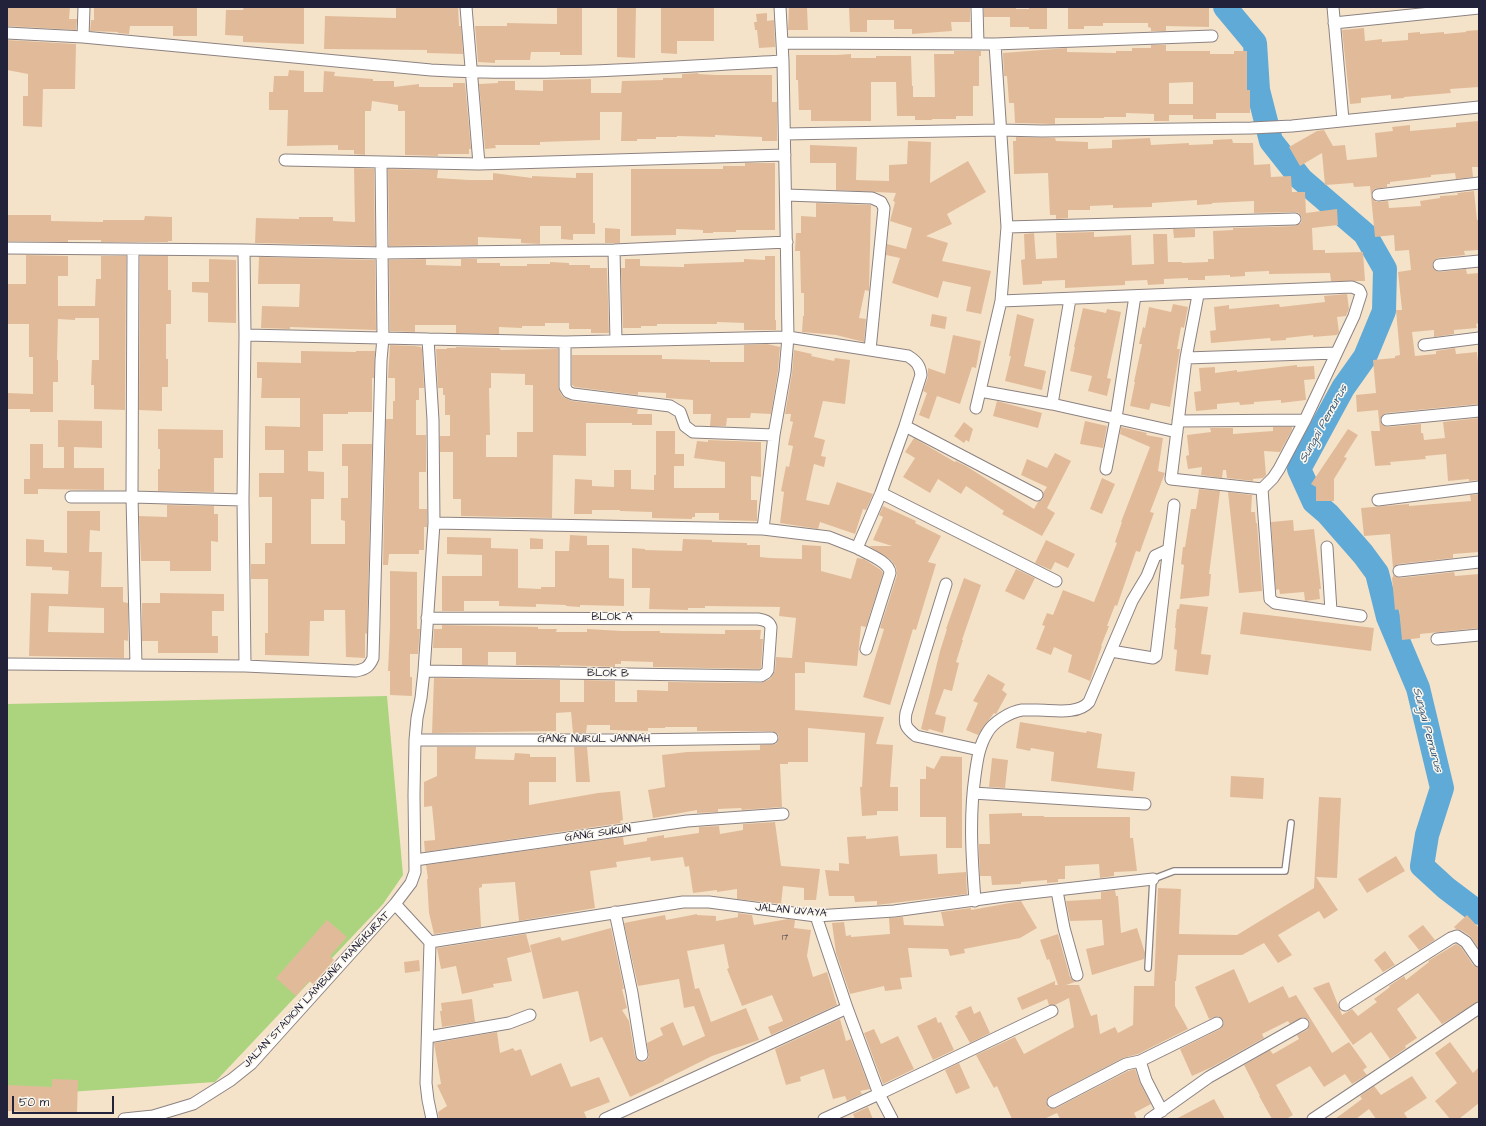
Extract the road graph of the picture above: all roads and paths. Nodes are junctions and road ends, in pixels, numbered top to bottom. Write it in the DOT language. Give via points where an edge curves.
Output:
graph roads {
  1 [pos="84,7"];
  2 [pos="466,7"];
  3 [pos="780,7"];
  4 [pos="977,7"];
  5 [pos="1333,7"];
  6 [pos="1479,8"];
  7 [pos="1334,23"];
  8 [pos="7,33"];
  9 [pos="1212,36"];
  10 [pos="83,37"];
  11 [pos="782,43"];
  12 [pos="978,44"];
  13 [pos="995,44"];
  14 [pos="783,61"];
  15 [pos="471,72"];
  16 [pos="1479,106"];
  17 [pos="1343,120"];
  18 [pos="1000,130"];
  19 [pos="785,134"];
  20 [pos="785,155"];
  21 [pos="285,160"];
  22 [pos="381,162"];
  23 [pos="479,164"];
  24 [pos="1479,183"];
  25 [pos="786,195"];
  26 [pos="1378,195"];
  27 [pos="1296,219"];
  28 [pos="1007,227"];
  29 [pos="787,242"];
  30 [pos="7,248"];
  31 [pos="133,250"];
  32 [pos="244,250"];
  33 [pos="614,250"];
  34 [pos="383,254"];
  35 [pos="1479,261"];
  36 [pos="1439,265"];
  37 [pos="1198,294"];
  38 [pos="1135,296"];
  39 [pos="1070,299"];
  40 [pos="1001,301"];
  41 [pos="245,335"];
  42 [pos="788,337"];
  43 [pos="383,338"];
  44 [pos="1479,338"];
  45 [pos="428,340"];
  46 [pos="616,341"];
  47 [pos="565,342"];
  48 [pos="1424,345"];
  49 [pos="870,350"];
  50 [pos="1336,353"];
  51 [pos="1186,358"];
  52 [pos="980,391"];
  53 [pos="1052,404"];
  54 [pos="976,408"];
  55 [pos="1479,411"];
  56 [pos="1116,418"];
  57 [pos="1305,420"];
  58 [pos="1387,420"];
  59 [pos="1178,421"];
  60 [pos="905,426"];
  61 [pos="1177,432"];
  62 [pos="774,435"];
  63 [pos="1106,469"];
  64 [pos="1479,487"];
  65 [pos="1262,489"];
  66 [pos="881,493"];
  67 [pos="1037,494"];
  68 [pos="71,497"];
  69 [pos="132,497"];
  70 [pos="243,500"];
  71 [pos="1378,500"];
  72 [pos="1174,505"];
  73 [pos="434,523"];
  74 [pos="763,529"];
  75 [pos="1327,547"];
  76 [pos="856,548"];
  77 [pos="1168,550"];
  78 [pos="1479,562"];
  79 [pos="1399,571"];
  80 [pos="1056,581"];
  81 [pos="946,584"];
  82 [pos="1331,611"];
  83 [pos="1361,616"];
  84 [pos="427,618"];
  85 [pos="1479,635"];
  86 [pos="1437,640"];
  87 [pos="770,648"];
  88 [pos="866,649"];
  89 [pos="1111,651"];
  90 [pos="7,664"];
  91 [pos="136,665"];
  92 [pos="245,666"];
  93 [pos="424,671"];
  94 [pos="772,738"];
  95 [pos="415,740"];
  96 [pos="978,750"];
  97 [pos="973,794"];
  98 [pos="1145,804"];
  99 [pos="782,814"];
  100 [pos="1291,822"];
  101 [pos="415,860"];
  102 [pos="1152,879"];
  103 [pos="1057,891"];
  104 [pos="975,901"];
  105 [pos="395,904"];
  106 [pos="615,912"];
  107 [pos="816,916"];
  108 [pos="430,942"];
  109 [pos="1479,961"];
  110 [pos="1148,968"];
  111 [pos="1077,974"];
  112 [pos="1345,1005"];
  113 [pos="847,1008"];
  114 [pos="1479,1008"];
  115 [pos="1052,1011"];
  116 [pos="530,1015"];
  117 [pos="1217,1023"];
  118 [pos="1303,1024"];
  119 [pos="428,1037"];
  120 [pos="642,1055"];
  121 [pos="1140,1061"];
  122 [pos="879,1094"];
  123 [pos="1053,1102"];
  124 [pos="1162,1112"];
  125 [pos="124,1119"];
  126 [pos="432,1119"];
  127 [pos="605,1119"];
  128 [pos="824,1119"];
  129 [pos="892,1119"];
  130 [pos="1150,1119"];
  131 [pos="1313,1119"];
  1 -- 10 [label="street"];
  2 -- 15 [label="street"];
  3 -- 11 [label="street"];
  4 -- 12 [label="street"];
  5 -- 7 [label="street"];
  6 -- 7 [label="street"];
  7 -- 17 [label="street"];
  8 -- 10 [label="street"];
  9 -- 13 [label="street"];
  10 -- 15 [label="street"];
  11 -- 12 [label="street"];
  11 -- 14 [label="street"];
  12 -- 13 [label="street"];
  13 -- 18 [label="street"];
  14 -- 15 [label="street" via="560,72"];
  14 -- 19 [label="street"];
  15 -- 23 [label="street"];
  16 -- 17 [label="street"];
  17 -- 18 [label="street" via="1251,128"];
  18 -- 19 [label="street"];
  18 -- 28 [label="street"];
  19 -- 20 [label="street"];
  20 -- 23 [label="street"];
  20 -- 25 [label="street"];
  21 -- 22 [label="street"];
  22 -- 23 [label="street"];
  22 -- 34 [label="street"];
  24 -- 26 [label="street"];
  25 -- 29 [label="street"];
  25 -- 49 [label="street" via="872,198 881,202 884,208"];
  27 -- 28 [label="street"];
  28 -- 40 [label="street"];
  29 -- 33 [label="street"];
  29 -- 42 [label="street"];
  30 -- 31 [label="street"];
  31 -- 32 [label="street"];
  31 -- 69 [label="street"];
  32 -- 34 [label="street"];
  32 -- 41 [label="street"];
  33 -- 34 [label="street"];
  33 -- 46 [label="street"];
  34 -- 43 [label="street"];
  35 -- 36 [label="street"];
  37 -- 38 [label="street"];
  37 -- 50 [label="street" via="1352,287 1359,290 1360,301"];
  37 -- 51 [label="street"];
  38 -- 39 [label="street"];
  38 -- 56 [label="street"];
  39 -- 40 [label="street"];
  39 -- 53 [label="street"];
  40 -- 52 [label="street"];
  41 -- 43 [label="street"];
  41 -- 70 [label="street"];
  42 -- 46 [label="street"];
  42 -- 49 [label="street"];
  42 -- 62 [label="street"];
  43 -- 45 [label="street"];
  43 -- 92 [label="street" via="373,658 364,670 356,671"];
  44 -- 48 [label="street"];
  45 -- 47 [label="street"];
  45 -- 73 [label="street" via="433,420"];
  46 -- 47 [label="street"];
  47 -- 62 [label="street" via="565,387 568,392 670,406 680,412 685,426 693,432"];
  49 -- 60 [label="street" via="908,356 918,363 920,375"];
  50 -- 51 [label="street"];
  50 -- 57 [label="street"];
  51 -- 59 [label="street"];
  52 -- 53 [label="street"];
  52 -- 54 [label="street"];
  53 -- 56 [label="street"];
  55 -- 58 [label="street"];
  56 -- 61 [label="street"];
  56 -- 63 [label="street"];
  57 -- 59 [label="street"];
  57 -- 65 [label="street" via="1279,469"];
  59 -- 61 [label="street"];
  60 -- 66 [label="street"];
  60 -- 67 [label="street"];
  61 -- 65 [label="street" via="1171,479"];
  62 -- 74 [label="street"];
  64 -- 71 [label="street"];
  65 -- 82 [label="street" via="1270,599 1275,603"];
  66 -- 76 [label="street"];
  66 -- 80 [label="street"];
  68 -- 69 [label="street"];
  69 -- 70 [label="street"];
  69 -- 91 [label="street"];
  70 -- 92 [label="street"];
  72 -- 77 [label="street"];
  73 -- 74 [label="street"];
  73 -- 84 [label="street"];
  74 -- 76 [label="street" via="829,537"];
  75 -- 82 [label="street"];
  76 -- 88 [label="street" via="885,564 890,570"];
  77 -- 89 [label="street" via="1156,556 1132,601"];
  77 -- 89 [label="street" via="1156,656 1153,658"];
  78 -- 79 [label="street"];
  81 -- 96 [label="street" via="905,722 908,730 916,736"];
  82 -- 83 [label="street"];
  84 -- 87 [label="street, BLOK A" via="758,618 770,623"];
  84 -- 93 [label="street"];
  85 -- 86 [label="street"];
  87 -- 93 [label="street, BLOK B" via="766,674 755,676"];
  89 -- 96 [label="street" via="1086,706 1070,710 1022,710 1006,716 988,731"];
  90 -- 91 [label="street"];
  91 -- 92 [label="street"];
  93 -- 95 [label="street"];
  94 -- 95 [label="street, GANG NURUL JANNAH"];
  95 -- 101 [label="street"];
  96 -- 97 [label="street"];
  97 -- 98 [label="street"];
  97 -- 104 [label="street"];
  99 -- 101 [label="street, GANG SUKUN" via="687,821"];
  100 -- 102 [label="lane" via="1285,871 1174,871"];
  101 -- 105 [label="street" via="411,882"];
  102 -- 103 [label="street, JALAN UVAYA"];
  102 -- 110 [label="lane"];
  103 -- 104 [label="street, JALAN UVAYA"];
  103 -- 111 [label="street"];
  104 -- 107 [label="street, JALAN UVAYA" via="894,911"];
  105 -- 108 [label="street, JALAN STADION LAMBUNG MANGKURAT"];
  105 -- 125 [label="street, JALAN STADION LAMBUNG MANGKURAT" via="251,1064 231,1080 193,1104 153,1116"];
  106 -- 107 [label="street, JALAN UVAYA" via="667,904 709,902"];
  106 -- 108 [label="street, JALAN UVAYA"];
  106 -- 120 [label="street"];
  107 -- 113 [label="street"];
  108 -- 119 [label="street"];
  109 -- 112 [label="street" via="1466,942 1457,936"];
  113 -- 122 [label="street"];
  113 -- 127 [label="street"];
  114 -- 131 [label="street"];
  115 -- 122 [label="street"];
  116 -- 119 [label="street" via="509,1023"];
  117 -- 121 [label="street"];
  118 -- 124 [label="street" via="1209,1077"];
  119 -- 126 [label="street" via="426,1083"];
  121 -- 123 [label="street" via="1126,1064"];
  121 -- 124 [label="street" via="1146,1080"];
  122 -- 128 [label="street"];
  122 -- 129 [label="street"];
  124 -- 130 [label="street"];
}
